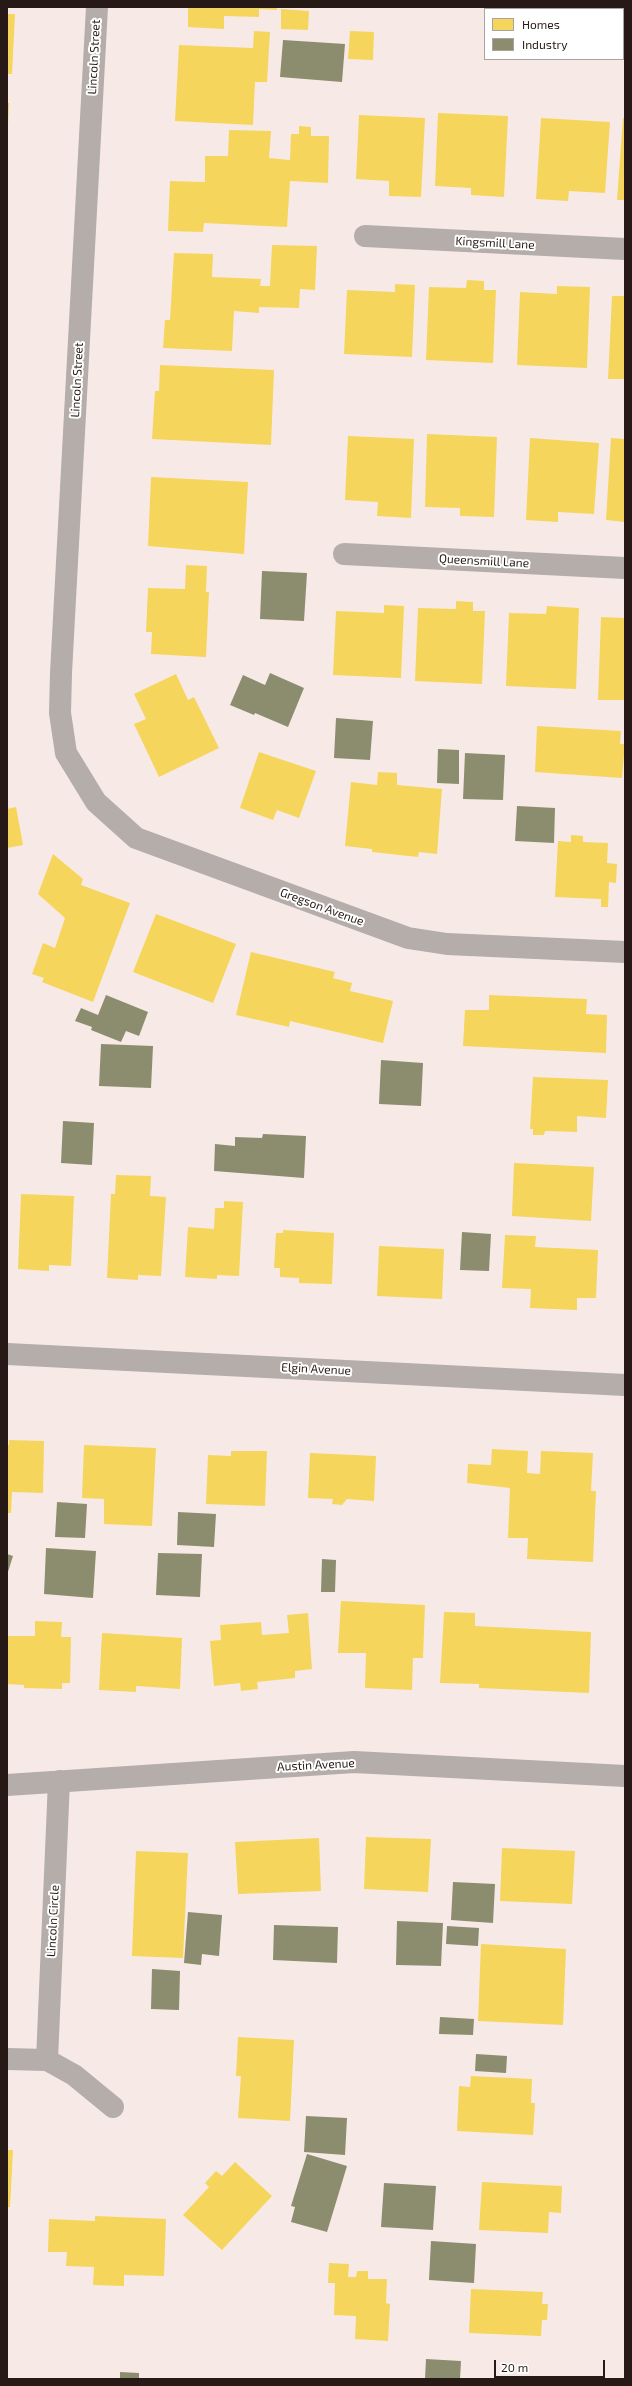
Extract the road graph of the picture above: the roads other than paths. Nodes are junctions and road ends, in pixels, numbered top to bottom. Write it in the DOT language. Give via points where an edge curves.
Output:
graph roads {
  1 [pos="97,7"];
  2 [pos="365,236"];
  3 [pos="625,249"];
  4 [pos="344,554"];
  5 [pos="625,568"];
  6 [pos="66,753"];
  7 [pos="625,952"];
  8 [pos="7,1354"];
  9 [pos="625,1385"];
  10 [pos="625,1776"];
  11 [pos="59,1781"];
  12 [pos="7,1785"];
  13 [pos="7,2059"];
  14 [pos="47,2060"];
  15 [pos="113,2107"];
  1 -- 6 [label="street, Lincoln Street" via="60,713"];
  2 -- 3 [label="street, Kingsmill Lane"];
  4 -- 5 [label="street, Queensmill Lane"];
  6 -- 7 [label="street, Gregson Avenue" via="96,802 136,838 408,938 447,944"];
  8 -- 9 [label="street, Elgin Avenue"];
  10 -- 11 [label="street, Austin Avenue" via="354,1762"];
  11 -- 12 [label="street, Austin Avenue"];
  11 -- 14 [label="street, Lincoln Circle"];
  13 -- 14 [label="street"];
  14 -- 15 [label="street" via="74,2075"];
}
